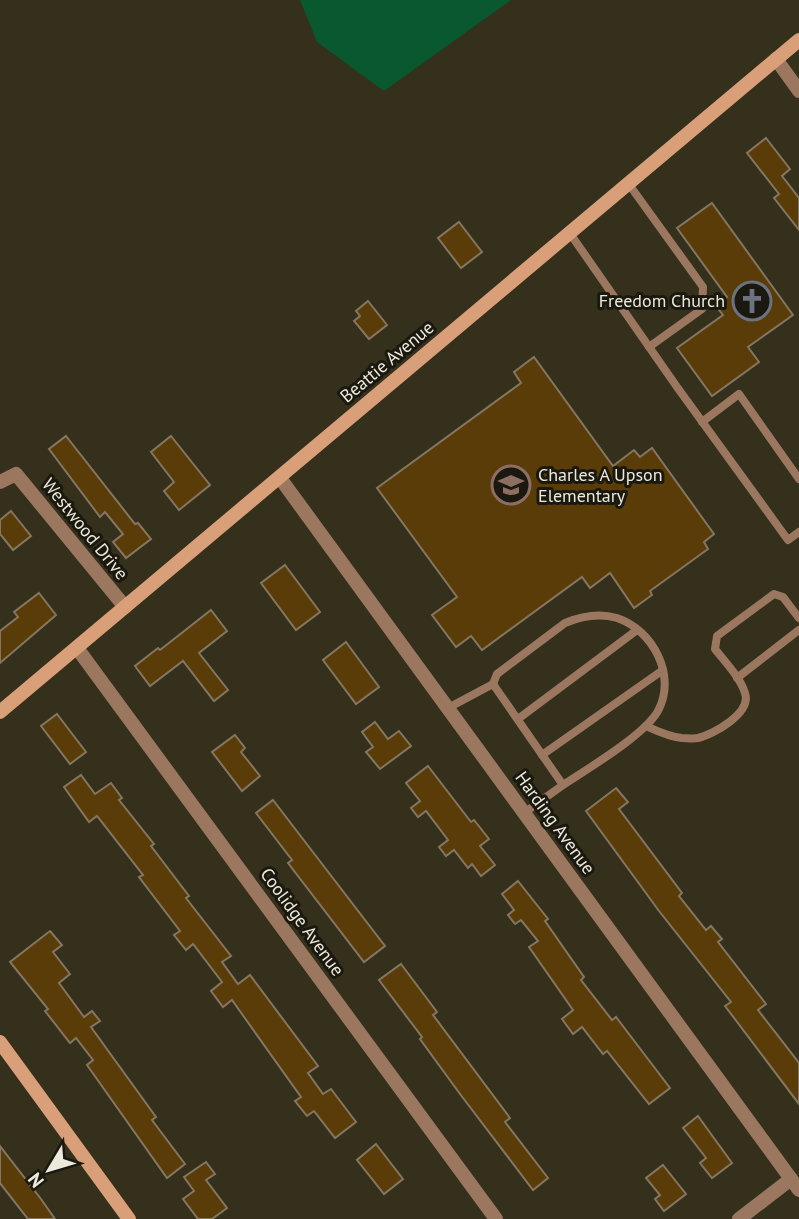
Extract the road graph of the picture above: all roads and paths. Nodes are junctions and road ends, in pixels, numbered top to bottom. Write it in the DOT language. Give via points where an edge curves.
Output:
graph roads {
  1 [pos="799,40"];
  2 [pos="776,59"];
  3 [pos="799,91"];
  4 [pos="628,183"];
  5 [pos="569,232"];
  6 [pos="649,347"];
  7 [pos="702,422"];
  8 [pos="280,478"];
  9 [pos="799,479"];
  10 [pos="0,482"];
  11 [pos="799,532"];
  12 [pos="125,607"];
  13 [pos="799,618"];
  14 [pos="637,630"];
  15 [pos="799,630"];
  16 [pos="77,648"];
  17 [pos="663,670"];
  18 [pos="737,678"];
  19 [pos="493,684"];
  20 [pos="448,708"];
  21 [pos="0,712"];
  22 [pos="518,719"];
  23 [pos="646,726"];
  24 [pos="542,755"];
  25 [pos="564,785"];
  26 [pos="524,813"];
  27 [pos="0,1042"];
  28 [pos="795,1185"];
  29 [pos="129,1219"];
  30 [pos="496,1219"];
  31 [pos="739,1219"];
  1 -- 2 [label="street, Beattie Avenue"];
  2 -- 3 [label="street"];
  2 -- 4 [label="street, Beattie Avenue"];
  4 -- 5 [label="street, Beattie Avenue"];
  4 -- 6 [label="lane" via="703,288 702,309"];
  5 -- 6 [label="lane"];
  5 -- 8 [label="street, Beattie Avenue"];
  6 -- 7 [label="lane"];
  7 -- 9 [label="lane" via="739,394"];
  7 -- 11 [label="lane" via="788,540"];
  8 -- 12 [label="street, Beattie Avenue"];
  8 -- 20 [label="street, Harding Avenue"];
  10 -- 12 [label="street, Westwood Drive" via="16,474"];
  12 -- 16 [label="street, Beattie Avenue"];
  13 -- 18 [label="lane" via="783,597 774,594 717,636 715,649"];
  14 -- 17 [label="lane" via="658,654"];
  14 -- 19 [label="lane" via="617,618 578,618 497,674"];
  14 -- 22 [label="lane"];
  15 -- 18 [label="lane"];
  16 -- 21 [label="street, Beattie Avenue"];
  16 -- 30 [label="street, Coolidge Avenue"];
  17 -- 23 [label="lane" via="666,688 659,710"];
  17 -- 24 [label="lane"];
  18 -- 23 [label="lane" via="746,704 715,731 698,738 679,738"];
  19 -- 20 [label="lane"];
  19 -- 22 [label="lane"];
  20 -- 26 [label="street, Harding Avenue"];
  22 -- 24 [label="lane"];
  23 -- 25 [label="lane"];
  24 -- 25 [label="lane"];
  25 -- 26 [label="lane"];
  26 -- 28 [label="street, Harding Avenue"];
  27 -- 29 [label="street"];
  28 -- 31 [label="street"];
}
